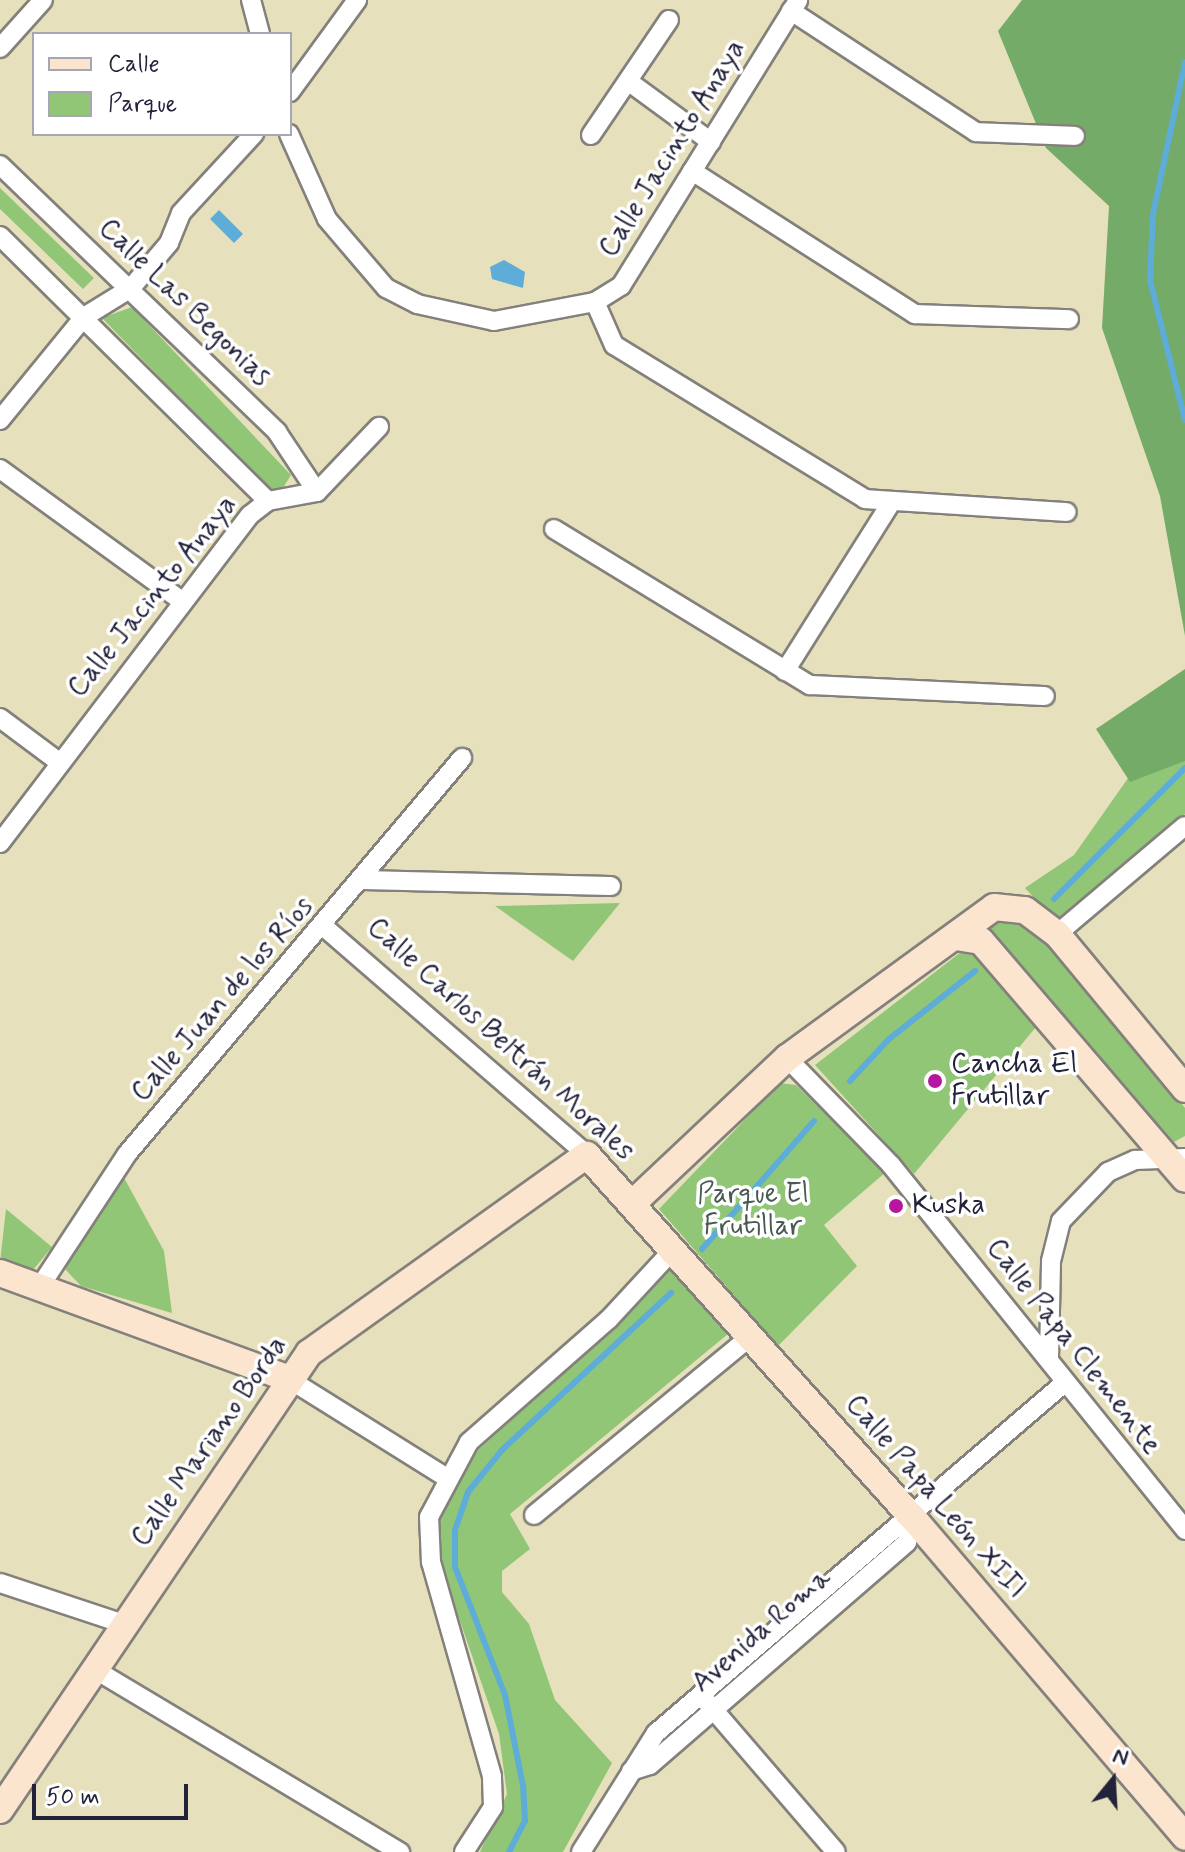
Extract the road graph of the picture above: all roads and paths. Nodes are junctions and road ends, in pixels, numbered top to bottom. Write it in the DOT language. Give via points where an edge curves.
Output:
graph roads {
  1 [pos="43,0"];
  2 [pos="251,0"];
  3 [pos="357,0"];
  4 [pos="794,6"];
  5 [pos="669,20"];
  6 [pos="259,32"];
  7 [pos="0,48"];
  8 [pos="628,81"];
  9 [pos="292,89"];
  10 [pos="591,135"];
  11 [pos="252,136"];
  12 [pos="290,136"];
  13 [pos="1075,136"];
  14 [pos="711,142"];
  15 [pos="0,165"];
  16 [pos="692,171"];
  17 [pos="1,239"];
  18 [pos="131,288"];
  19 [pos="595,302"];
  20 [pos="84,317"];
  21 [pos="1069,319"];
  22 [pos="0,420"];
  23 [pos="379,427"];
  24 [pos="0,469"];
  25 [pos="317,492"];
  26 [pos="268,501"];
  27 [pos="890,504"];
  28 [pos="1067,512"];
  29 [pos="554,529"];
  30 [pos="183,602"];
  31 [pos="785,671"];
  32 [pos="1045,696"];
  33 [pos="0,718"];
  34 [pos="462,758"];
  35 [pos="59,762"];
  36 [pos="1185,826"];
  37 [pos="0,843"];
  38 [pos="362,880"];
  39 [pos="611,886"];
  40 [pos="323,926"];
  41 [pos="1057,934"];
  42 [pos="956,937"];
  43 [pos="787,1058"];
  44 [pos="1185,1089"];
  45 [pos="587,1155"];
  46 [pos="1180,1166"];
  47 [pos="633,1203"];
  48 [pos="673,1250"];
  49 [pos="0,1273"];
  50 [pos="39,1288"];
  51 [pos="751,1336"];
  52 [pos="1049,1358"];
  53 [pos="287,1378"];
  54 [pos="1062,1385"];
  55 [pos="447,1478"];
  56 [pos="534,1515"];
  57 [pos="913,1518"];
  58 [pos="1185,1530"];
  59 [pos="0,1583"];
  60 [pos="124,1624"];
  61 [pos="94,1669"];
  62 [pos="699,1692"];
  63 [pos="714,1710"];
  64 [pos="631,1771"];
  65 [pos="0,1810"];
  66 [pos="1185,1837"];
  67 [pos="400,1852"];
  68 [pos="464,1852"];
  69 [pos="581,1852"];
  70 [pos="836,1852"];
  1 -- 7 [label="street"];
  2 -- 6 [label="street"];
  3 -- 9 [label="street"];
  4 -- 13 [label="street" via="976,132"];
  4 -- 14 [label="street, Calle Jacinto Anaya"];
  5 -- 8 [label="street"];
  8 -- 10 [label="street"];
  8 -- 14 [label="street"];
  11 -- 18 [label="street" via="181,213 169,243"];
  12 -- 19 [label="street" via="327,219 386,288 417,304 494,321"];
  14 -- 16 [label="street, Calle Jacinto Anaya"];
  15 -- 18 [label="street, Calle Las Begonias"];
  16 -- 19 [label="street, Calle Jacinto Anaya" via="621,286"];
  16 -- 21 [label="street" via="915,314"];
  17 -- 20 [label="street"];
  18 -- 20 [label="street"];
  18 -- 25 [label="street, Calle Las Begonias" via="277,432"];
  19 -- 27 [label="street" via="614,345 865,499"];
  20 -- 22 [label="street"];
  20 -- 26 [label="street"];
  23 -- 25 [label="street"];
  24 -- 30 [label="street"];
  25 -- 26 [label="street, Calle Jacinto Anaya"];
  26 -- 30 [label="street, Calle Jacinto Anaya"];
  27 -- 28 [label="street"];
  27 -- 31 [label="street"];
  29 -- 31 [label="street"];
  30 -- 35 [label="street, Calle Jacinto Anaya"];
  31 -- 32 [label="street" via="810,685"];
  33 -- 35 [label="street"];
  34 -- 38 [label="street, Calle Juan de los Ríos"];
  35 -- 37 [label="street, Calle Jacinto Anaya"];
  36 -- 41 [label="street"];
  38 -- 39 [label="street"];
  38 -- 40 [label="street, Calle Juan de los Ríos"];
  40 -- 45 [label="street, Calle Carlos Beltrán Morales"];
  40 -- 50 [label="street, Calle Juan de los Ríos" via="127,1154"];
  41 -- 42 [label="street" via="1025,910 1005,905 985,911"];
  41 -- 44 [label="street"];
  42 -- 43 [label="street"];
  42 -- 46 [label="street" via="981,941"];
  43 -- 47 [label="street"];
  43 -- 52 [label="street, Calle Papa Clemente" via="891,1165"];
  45 -- 47 [label="street, Calle Carlos Beltrán Morales"];
  45 -- 53 [label="street, Calle Mariano Borda" via="338,1329"];
  46 -- 52 [label="street" via="1135,1160 1108,1172 1061,1221 1051,1261"];
  47 -- 48 [label="street, Calle Papa León XIII"];
  48 -- 51 [label="street, Calle Papa León XIII"];
  48 -- 55 [label="street" via="609,1319 469,1442"];
  49 -- 50 [label="street"];
  50 -- 53 [label="street"];
  51 -- 56 [label="street"];
  51 -- 57 [label="street, Calle Papa León XIII"];
  52 -- 54 [label="street, Calle Papa Clemente"];
  53 -- 55 [label="street"];
  53 -- 60 [label="street, Calle Mariano Borda"];
  54 -- 57 [label="street, Avenida Roma"];
  54 -- 58 [label="street, Calle Papa Clemente"];
  55 -- 68 [label="street" via="429,1517 431,1562 492,1776 493,1807"];
  57 -- 62 [label="street, Avenida Roma" via="891,1527"];
  57 -- 63 [label="street, Avenida Roma" via="907,1542"];
  57 -- 66 [label="street, Calle Papa León XIII"];
  59 -- 60 [label="street"];
  60 -- 61 [label="street, Calle Mariano Borda"];
  61 -- 65 [label="street, Calle Mariano Borda"];
  61 -- 67 [label="street"];
  62 -- 63 [label="street"];
  62 -- 64 [label="street, Avenida Roma" via="656,1733"];
  63 -- 64 [label="street, Avenida Roma" via="650,1765"];
  63 -- 70 [label="street"];
  64 -- 69 [label="street, Avenida Roma"];
}
